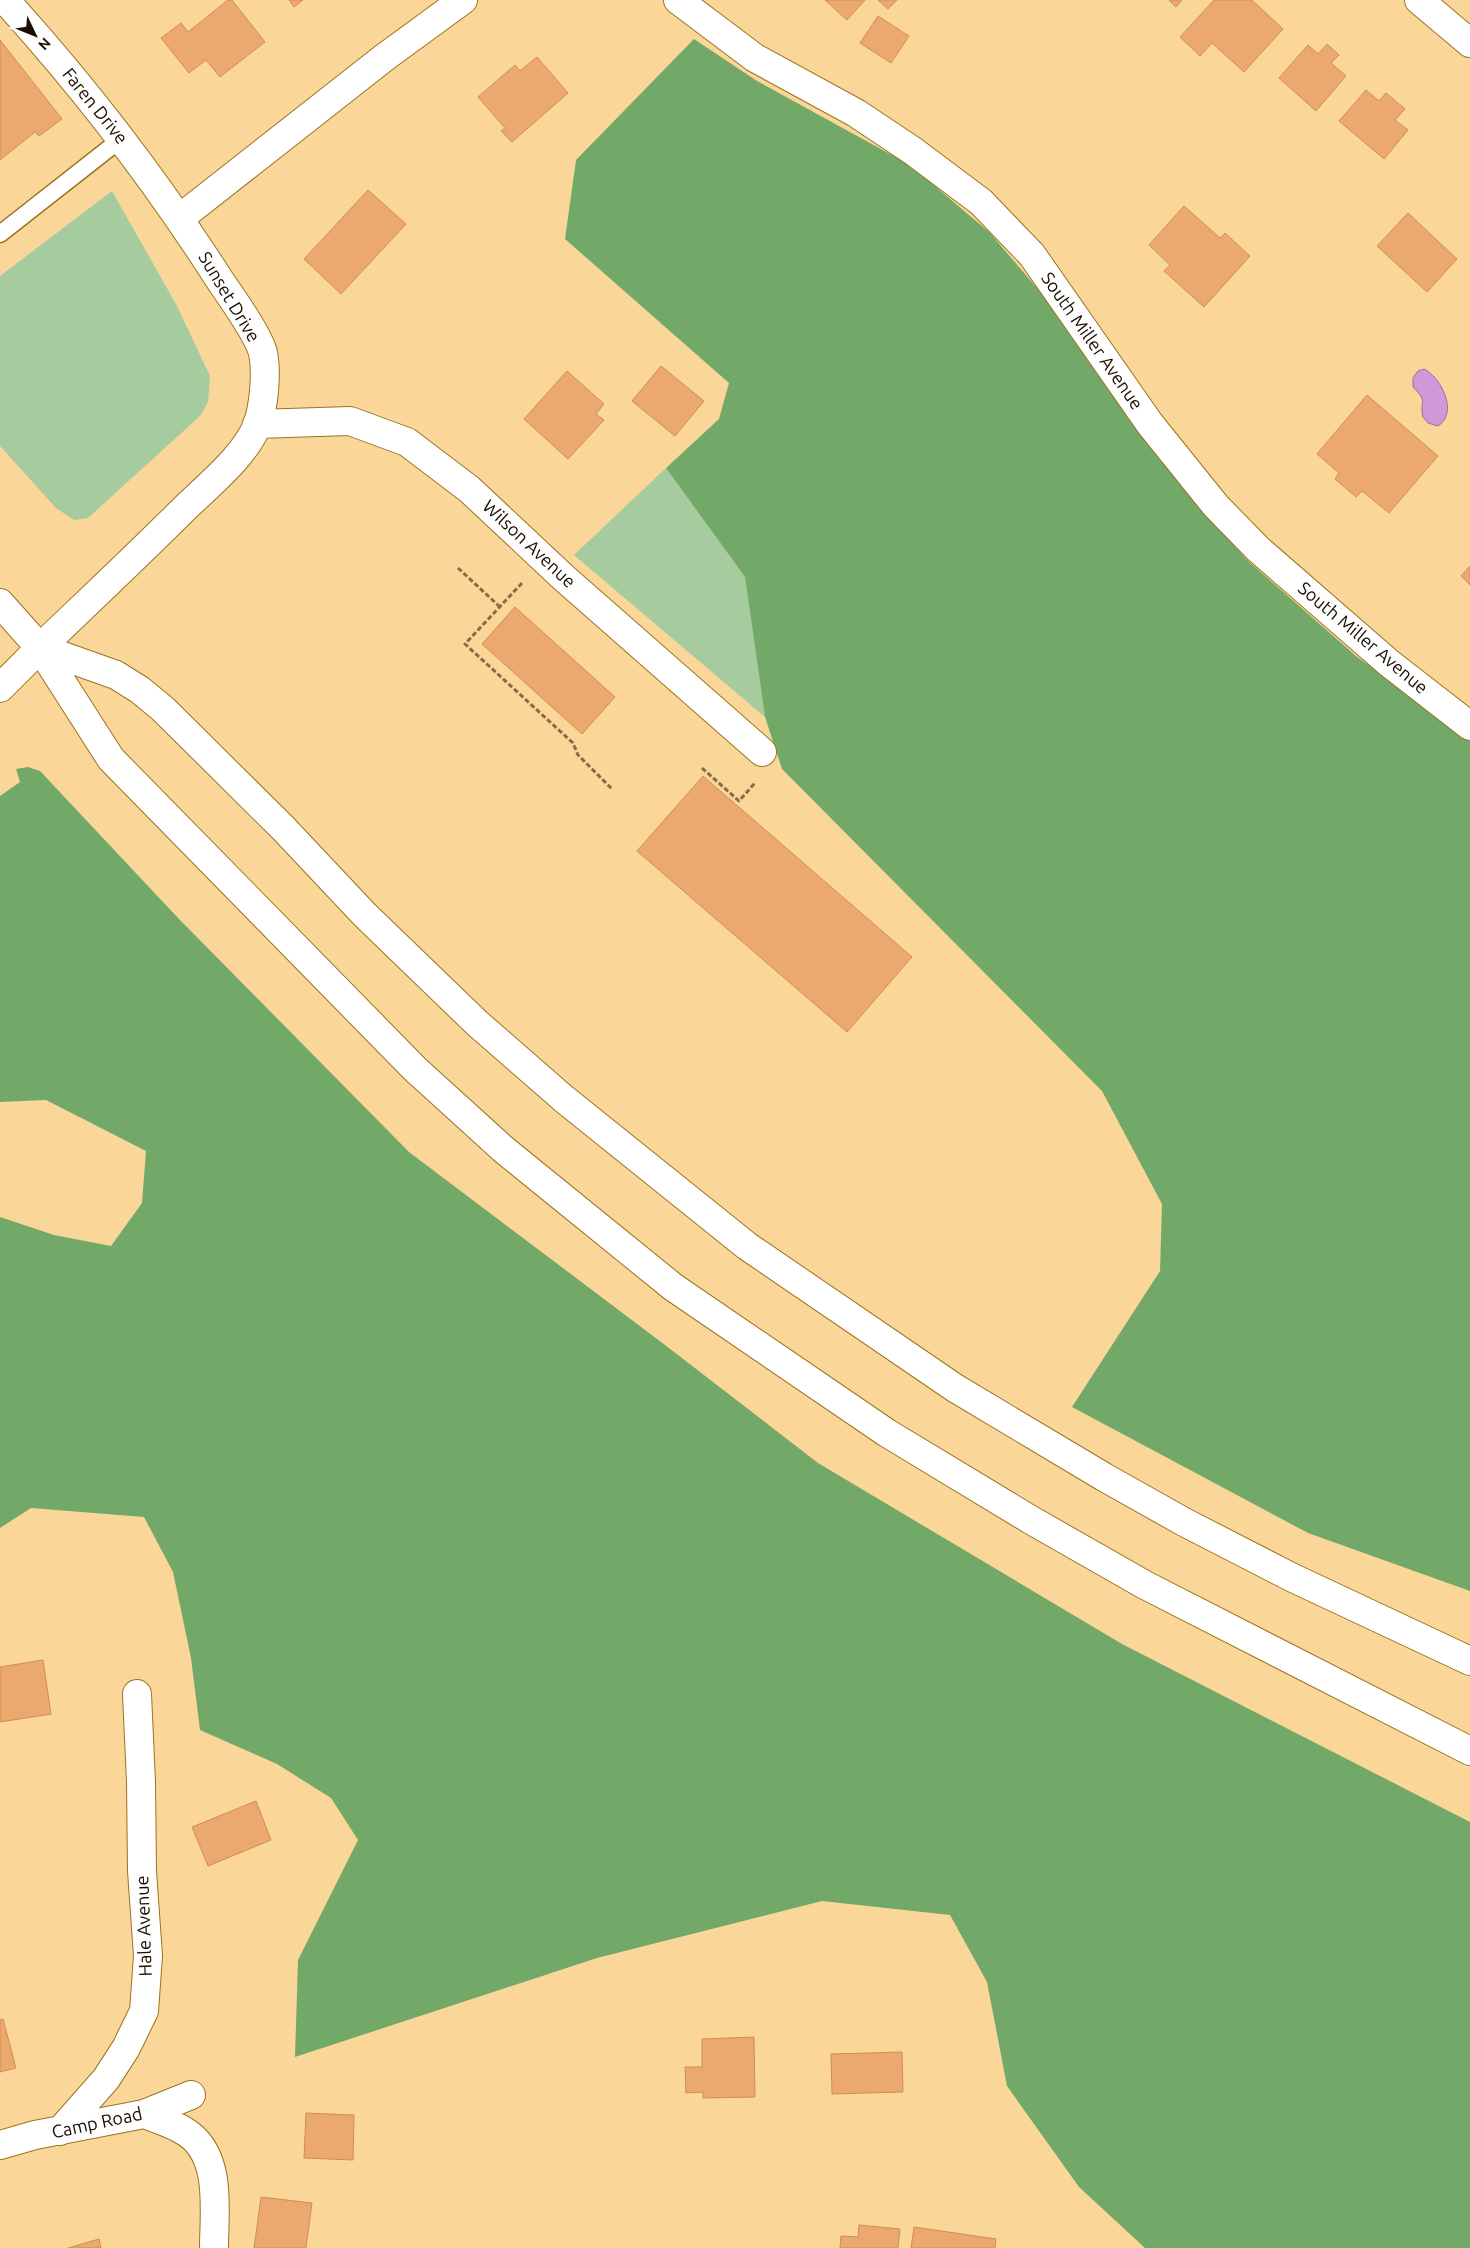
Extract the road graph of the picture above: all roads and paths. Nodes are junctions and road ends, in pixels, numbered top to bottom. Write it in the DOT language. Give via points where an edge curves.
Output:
graph roads {
  1 [pos="5,0"];
  2 [pos="463,0"];
  3 [pos="678,0"];
  4 [pos="1419,0"];
  5 [pos="1470,43"];
  6 [pos="121,139"];
  7 [pos="180,218"];
  8 [pos="0,234"];
  9 [pos="258,424"];
  10 [pos="458,568"];
  11 [pos="526,579"];
  12 [pos="0,603"];
  13 [pos="500,607"];
  14 [pos="40,648"];
  15 [pos="0,688"];
  16 [pos="1470,726"];
  17 [pos="762,752"];
  18 [pos="702,768"];
  19 [pos="612,789"];
  20 [pos="1470,1660"];
  21 [pos="137,1694"];
  22 [pos="1470,1751"];
  23 [pos="191,2095"];
  24 [pos="144,2114"];
  25 [pos="60,2130"];
  26 [pos="0,2145"];
  27 [pos="214,2248"];
  1 -- 6 [label="main road, Faren Drive"];
  2 -- 7 [label="main road"];
  3 -- 16 [label="main road, South Miller Avenue" via="755,58 856,113 980,202 1032,255 1150,424 1216,506 1258,549 1367,644"];
  4 -- 5 [label="main road"];
  6 -- 7 [label="main road, Faren Drive"];
  6 -- 8 [label="lane"];
  7 -- 9 [label="main road, Sunset Drive" via="263,352 264,391"];
  9 -- 14 [label="main road, Sunset Drive" via="241,452 216,478"];
  9 -- 17 [label="main road, Wilson Avenue" via="350,421 407,442 469,489 564,578"];
  10 -- 13 [label="path"];
  11 -- 13 [label="path"];
  12 -- 14 [label="main road"];
  13 -- 19 [label="path" via="465,644 573,743 578,755"];
  14 -- 15 [label="main road, Sunset Drive"];
  14 -- 20 [label="main road" via="116,675 163,709 284,829 364,915 478,1024 564,1100 747,1246 955,1388 1104,1478 1291,1577"];
  14 -- 22 [label="main road" via="111,759 401,1055 503,1148 673,1287 887,1433 1031,1520 1145,1586"];
  17 -- 18 [label="path" via="763,764 767,768 739,801"];
  21 -- 25 [label="main road, Hale Avenue" via="148,1956 144,2011 106,2079"];
  23 -- 24 [label="main road, Camp Road"];
  24 -- 25 [label="main road, Camp Road"];
  24 -- 27 [label="main road" via="191,2136 209,2161 214,2188"];
  25 -- 26 [label="main road, Camp Road"];
}
